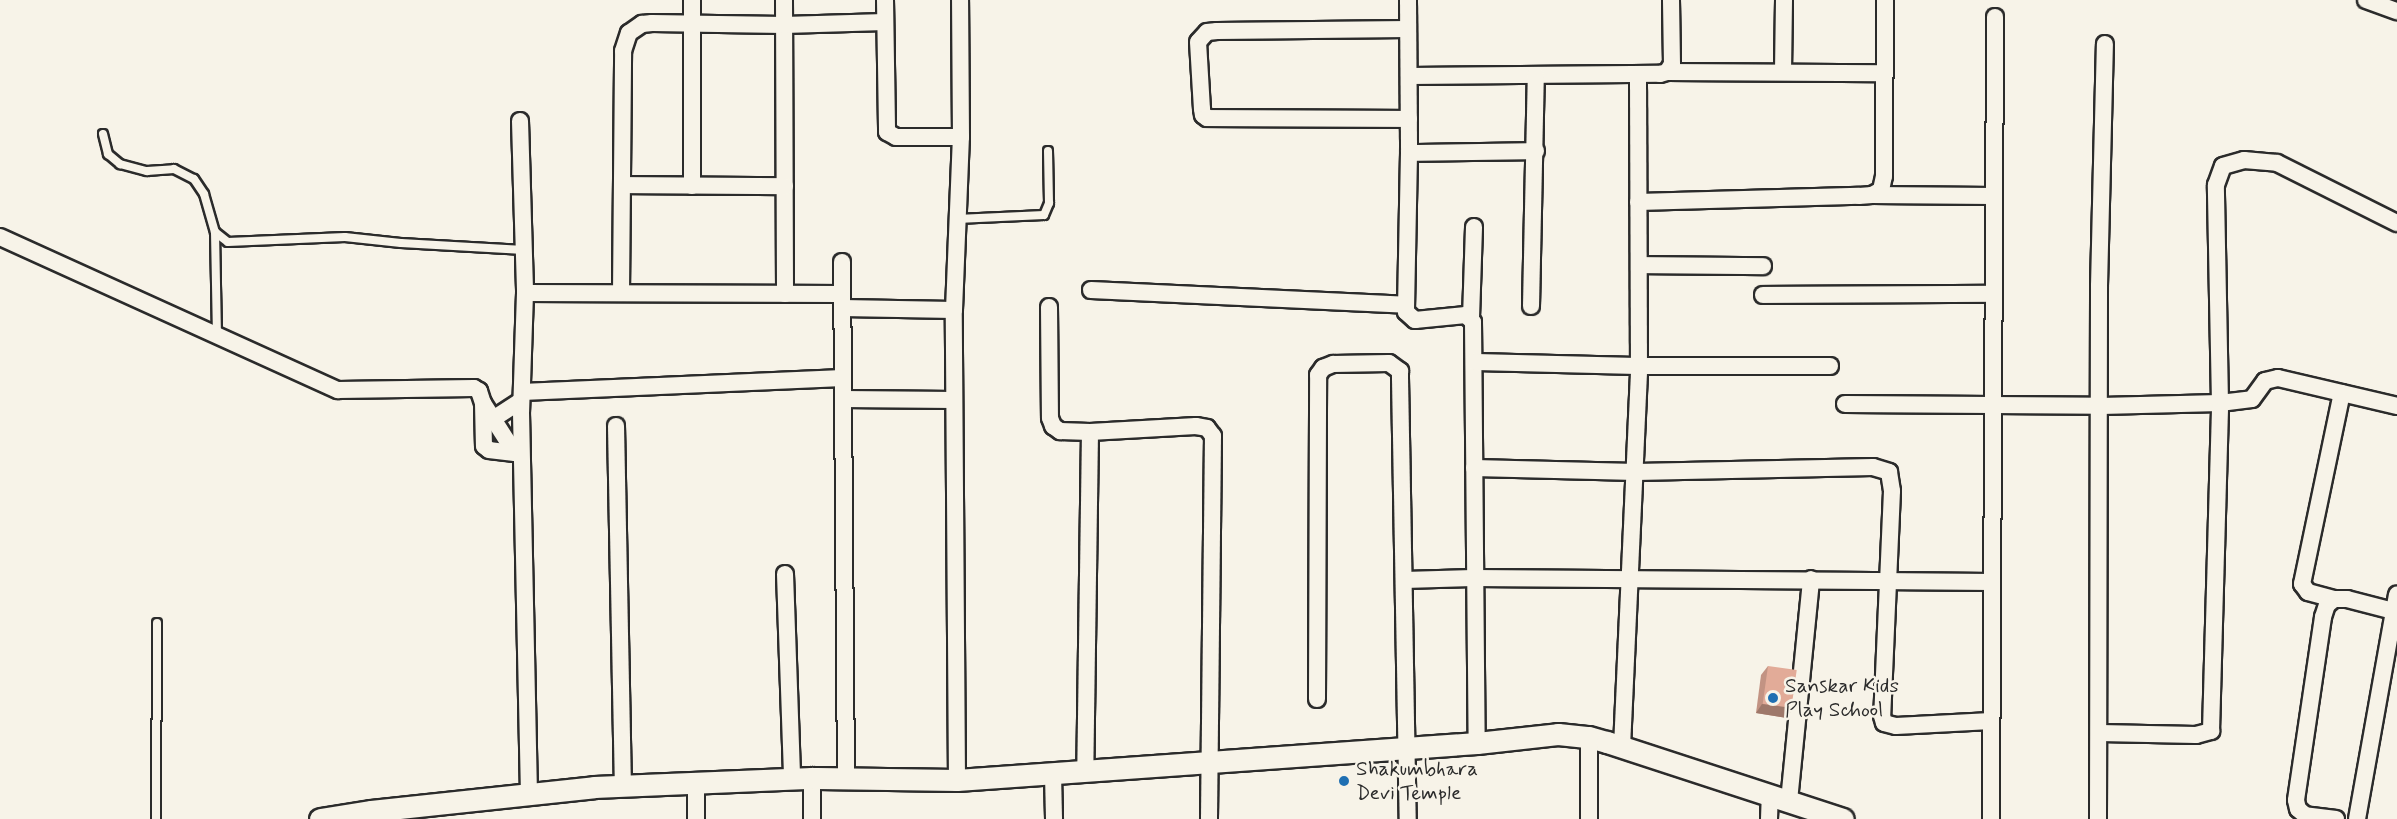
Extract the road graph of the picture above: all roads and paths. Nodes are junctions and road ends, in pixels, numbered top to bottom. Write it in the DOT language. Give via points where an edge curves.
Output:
graph roads {
  1 [pos="692,0"];
  2 [pos="784,0"];
  3 [pos="885,0"];
  4 [pos="960,0"];
  5 [pos="1408,0"];
  6 [pos="1671,0"];
  7 [pos="1784,0"];
  8 [pos="1884,0"];
  9 [pos="2366,0"];
  10 [pos="2397,11"];
  11 [pos="1995,17"];
  12 [pos="885,22"];
  13 [pos="692,24"];
  14 [pos="784,25"];
  15 [pos="1408,29"];
  16 [pos="2105,44"];
  17 [pos="1667,72"];
  18 [pos="1783,72"];
  19 [pos="1884,73"];
  20 [pos="1536,75"];
  21 [pos="1638,75"];
  22 [pos="1408,76"];
  23 [pos="1409,119"];
  24 [pos="520,121"];
  25 [pos="103,134"];
  26 [pos="961,137"];
  27 [pos="1048,151"];
  28 [pos="1536,151"];
  29 [pos="1409,153"];
  30 [pos="622,185"];
  31 [pos="692,186"];
  32 [pos="785,186"];
  33 [pos="1872,195"];
  34 [pos="1993,196"];
  35 [pos="1638,202"];
  36 [pos="957,219"];
  37 [pos="2397,223"];
  38 [pos="1474,227"];
  39 [pos="215,232"];
  40 [pos="0,237"];
  41 [pos="524,250"];
  42 [pos="842,262"];
  43 [pos="1639,265"];
  44 [pos="1763,266"];
  45 [pos="1091,290"];
  46 [pos="525,293"];
  47 [pos="621,293"];
  48 [pos="785,294"];
  49 [pos="1992,294"];
  50 [pos="1763,295"];
  51 [pos="842,301"];
  52 [pos="1406,305"];
  53 [pos="1531,306"];
  54 [pos="1049,307"];
  55 [pos="954,310"];
  56 [pos="1471,318"];
  57 [pos="217,334"];
  58 [pos="1474,362"];
  59 [pos="1640,366"];
  60 [pos="1830,366"];
  61 [pos="843,378"];
  62 [pos="2342,393"];
  63 [pos="522,397"];
  64 [pos="843,399"];
  65 [pos="954,400"];
  66 [pos="483,403"];
  67 [pos="1992,403"];
  68 [pos="2220,403"];
  69 [pos="1845,404"];
  70 [pos="2101,406"];
  71 [pos="2397,406"];
  72 [pos="493,419"];
  73 [pos="616,426"];
  74 [pos="1090,432"];
  75 [pos="518,454"];
  76 [pos="1474,468"];
  77 [pos="1636,472"];
  78 [pos="785,574"];
  79 [pos="1473,578"];
  80 [pos="1631,578"];
  81 [pos="1811,579"];
  82 [pos="1404,580"];
  83 [pos="1888,580"];
  84 [pos="1992,582"];
  85 [pos="2334,599"];
  86 [pos="2396,606"];
  87 [pos="157,623"];
  88 [pos="1317,699"];
  89 [pos="1991,721"];
  90 [pos="2100,733"];
  91 [pos="1589,736"];
  92 [pos="1477,743"];
  93 [pos="1407,747"];
  94 [pos="1622,747"];
  95 [pos="1209,761"];
  96 [pos="1085,771"];
  97 [pos="1053,774"];
  98 [pos="802,778"];
  99 [pos="846,778"];
  100 [pos="957,780"];
  101 [pos="696,783"];
  102 [pos="622,786"];
  103 [pos="529,793"];
  104 [pos="1780,798"];
  105 [pos="371,815"];
  106 [pos="156,819"];
  107 [pos="320,819"];
  108 [pos="696,819"];
  109 [pos="812,819"];
  110 [pos="1054,819"];
  111 [pos="1209,819"];
  112 [pos="1407,819"];
  113 [pos="1589,819"];
  114 [pos="1769,819"];
  115 [pos="1843,819"];
  116 [pos="1990,819"];
  117 [pos="2098,819"];
  118 [pos="2336,819"];
  119 [pos="2357,819"];
  1 -- 13 [label="street"];
  2 -- 14 [label="street"];
  3 -- 12 [label="street"];
  4 -- 26 [label="street"];
  5 -- 15 [label="street"];
  6 -- 17 [label="street" via="1672,64"];
  7 -- 18 [label="street"];
  8 -- 19 [label="street"];
  9 -- 10 [label="street"];
  11 -- 34 [label="street"];
  12 -- 14 [label="street"];
  12 -- 26 [label="street" via="887,132 896,137"];
  13 -- 14 [label="street"];
  13 -- 30 [label="street" via="642,24 625,41"];
  13 -- 31 [label="street"];
  14 -- 32 [label="street"];
  15 -- 22 [label="street"];
  15 -- 23 [label="street" via="1217,31 1207,32 1198,42 1202,109 1207,118"];
  16 -- 70 [label="street" via="2099,286"];
  17 -- 18 [label="street"];
  17 -- 21 [label="street"];
  18 -- 19 [label="street"];
  19 -- 33 [label="street" via="1884,177 1881,189"];
  20 -- 21 [label="street"];
  20 -- 22 [label="street"];
  20 -- 28 [label="street"];
  21 -- 35 [label="street"];
  22 -- 23 [label="street"];
  23 -- 29 [label="street"];
  24 -- 41 [label="street"];
  25 -- 39 [label="lane" via="108,154 120,164 147,171 174,169 194,179 204,194"];
  26 -- 36 [label="street"];
  27 -- 36 [label="lane" via="1048,203 1044,215"];
  28 -- 29 [label="street"];
  28 -- 53 [label="street"];
  29 -- 52 [label="street"];
  30 -- 31 [label="street"];
  30 -- 47 [label="street"];
  31 -- 32 [label="street"];
  32 -- 48 [label="street"];
  33 -- 34 [label="street"];
  33 -- 35 [label="street"];
  34 -- 49 [label="street"];
  35 -- 43 [label="street"];
  36 -- 55 [label="street"];
  37 -- 68 [label="street" via="2277,163 2244,160 2223,166 2216,185"];
  38 -- 56 [label="street"];
  39 -- 41 [label="lane" via="228,242 345,237"];
  39 -- 57 [label="lane"];
  40 -- 57 [label="street"];
  41 -- 46 [label="street"];
  42 -- 51 [label="street"];
  43 -- 44 [label="street"];
  43 -- 59 [label="street"];
  45 -- 52 [label="street"];
  46 -- 47 [label="street"];
  46 -- 63 [label="street"];
  47 -- 48 [label="street"];
  48 -- 51 [label="street"];
  49 -- 50 [label="street"];
  49 -- 67 [label="street"];
  51 -- 55 [label="street"];
  51 -- 61 [label="street"];
  52 -- 56 [label="street" via="1409,317 1415,320 1466,315"];
  54 -- 74 [label="street" via="1050,418 1060,431"];
  55 -- 65 [label="street"];
  56 -- 58 [label="street"];
  57 -- 66 [label="street" via="338,390 468,387 479,391"];
  58 -- 59 [label="street"];
  58 -- 76 [label="street"];
  59 -- 60 [label="street"];
  59 -- 77 [label="street"];
  61 -- 63 [label="street"];
  61 -- 64 [label="street"];
  62 -- 68 [label="street" via="2270,379 2252,399"];
  62 -- 71 [label="street"];
  62 -- 85 [label="street" via="2302,584 2308,592"];
  63 -- 72 [label="street"];
  63 -- 75 [label="street"];
  64 -- 65 [label="street"];
  64 -- 99 [label="street"];
  65 -- 100 [label="street"];
  66 -- 72 [label="street"];
  66 -- 75 [label="street" via="484,446"];
  67 -- 69 [label="street"];
  67 -- 70 [label="street"];
  67 -- 84 [label="street"];
  68 -- 70 [label="street"];
  68 -- 90 [label="street" via="2211,731 2205,735"];
  70 -- 90 [label="street"];
  72 -- 75 [label="street"];
  73 -- 102 [label="street"];
  74 -- 95 [label="street" via="1196,426 1207,428 1212,436"];
  74 -- 96 [label="street"];
  75 -- 103 [label="street"];
  76 -- 77 [label="street"];
  76 -- 79 [label="street"];
  77 -- 80 [label="street"];
  77 -- 83 [label="street" via="1873,467 1889,472 1892,491"];
  78 -- 98 [label="street"];
  79 -- 80 [label="street"];
  79 -- 82 [label="street"];
  79 -- 92 [label="street"];
  80 -- 81 [label="street"];
  80 -- 94 [label="street"];
  81 -- 83 [label="street"];
  81 -- 104 [label="street"];
  82 -- 88 [label="street" via="1400,371 1389,363 1334,364 1323,368 1316,386"];
  82 -- 93 [label="street"];
  83 -- 84 [label="street"];
  83 -- 89 [label="street" via="1884,723 1896,726"];
  84 -- 89 [label="street"];
  85 -- 86 [label="street"];
  85 -- 118 [label="street" via="2323,617 2296,800 2305,815"];
  86 -- 119 [label="street"];
  87 -- 106 [label="lane"];
  89 -- 116 [label="street"];
  90 -- 117 [label="street"];
  91 -- 92 [label="street" via="1558,734"];
  91 -- 94 [label="street"];
  91 -- 113 [label="street"];
  92 -- 93 [label="street"];
  93 -- 95 [label="street"];
  93 -- 112 [label="street"];
  94 -- 104 [label="street"];
  95 -- 96 [label="street"];
  95 -- 111 [label="street"];
  96 -- 97 [label="street"];
  97 -- 100 [label="street"];
  97 -- 110 [label="street"];
  98 -- 99 [label="street"];
  98 -- 101 [label="street"];
  98 -- 109 [label="street"];
  99 -- 100 [label="street"];
  101 -- 102 [label="street"];
  101 -- 108 [label="street"];
  102 -- 103 [label="street"];
  103 -- 105 [label="street"];
  104 -- 114 [label="street"];
  104 -- 115 [label="street"];
  105 -- 107 [label="street"];
}
